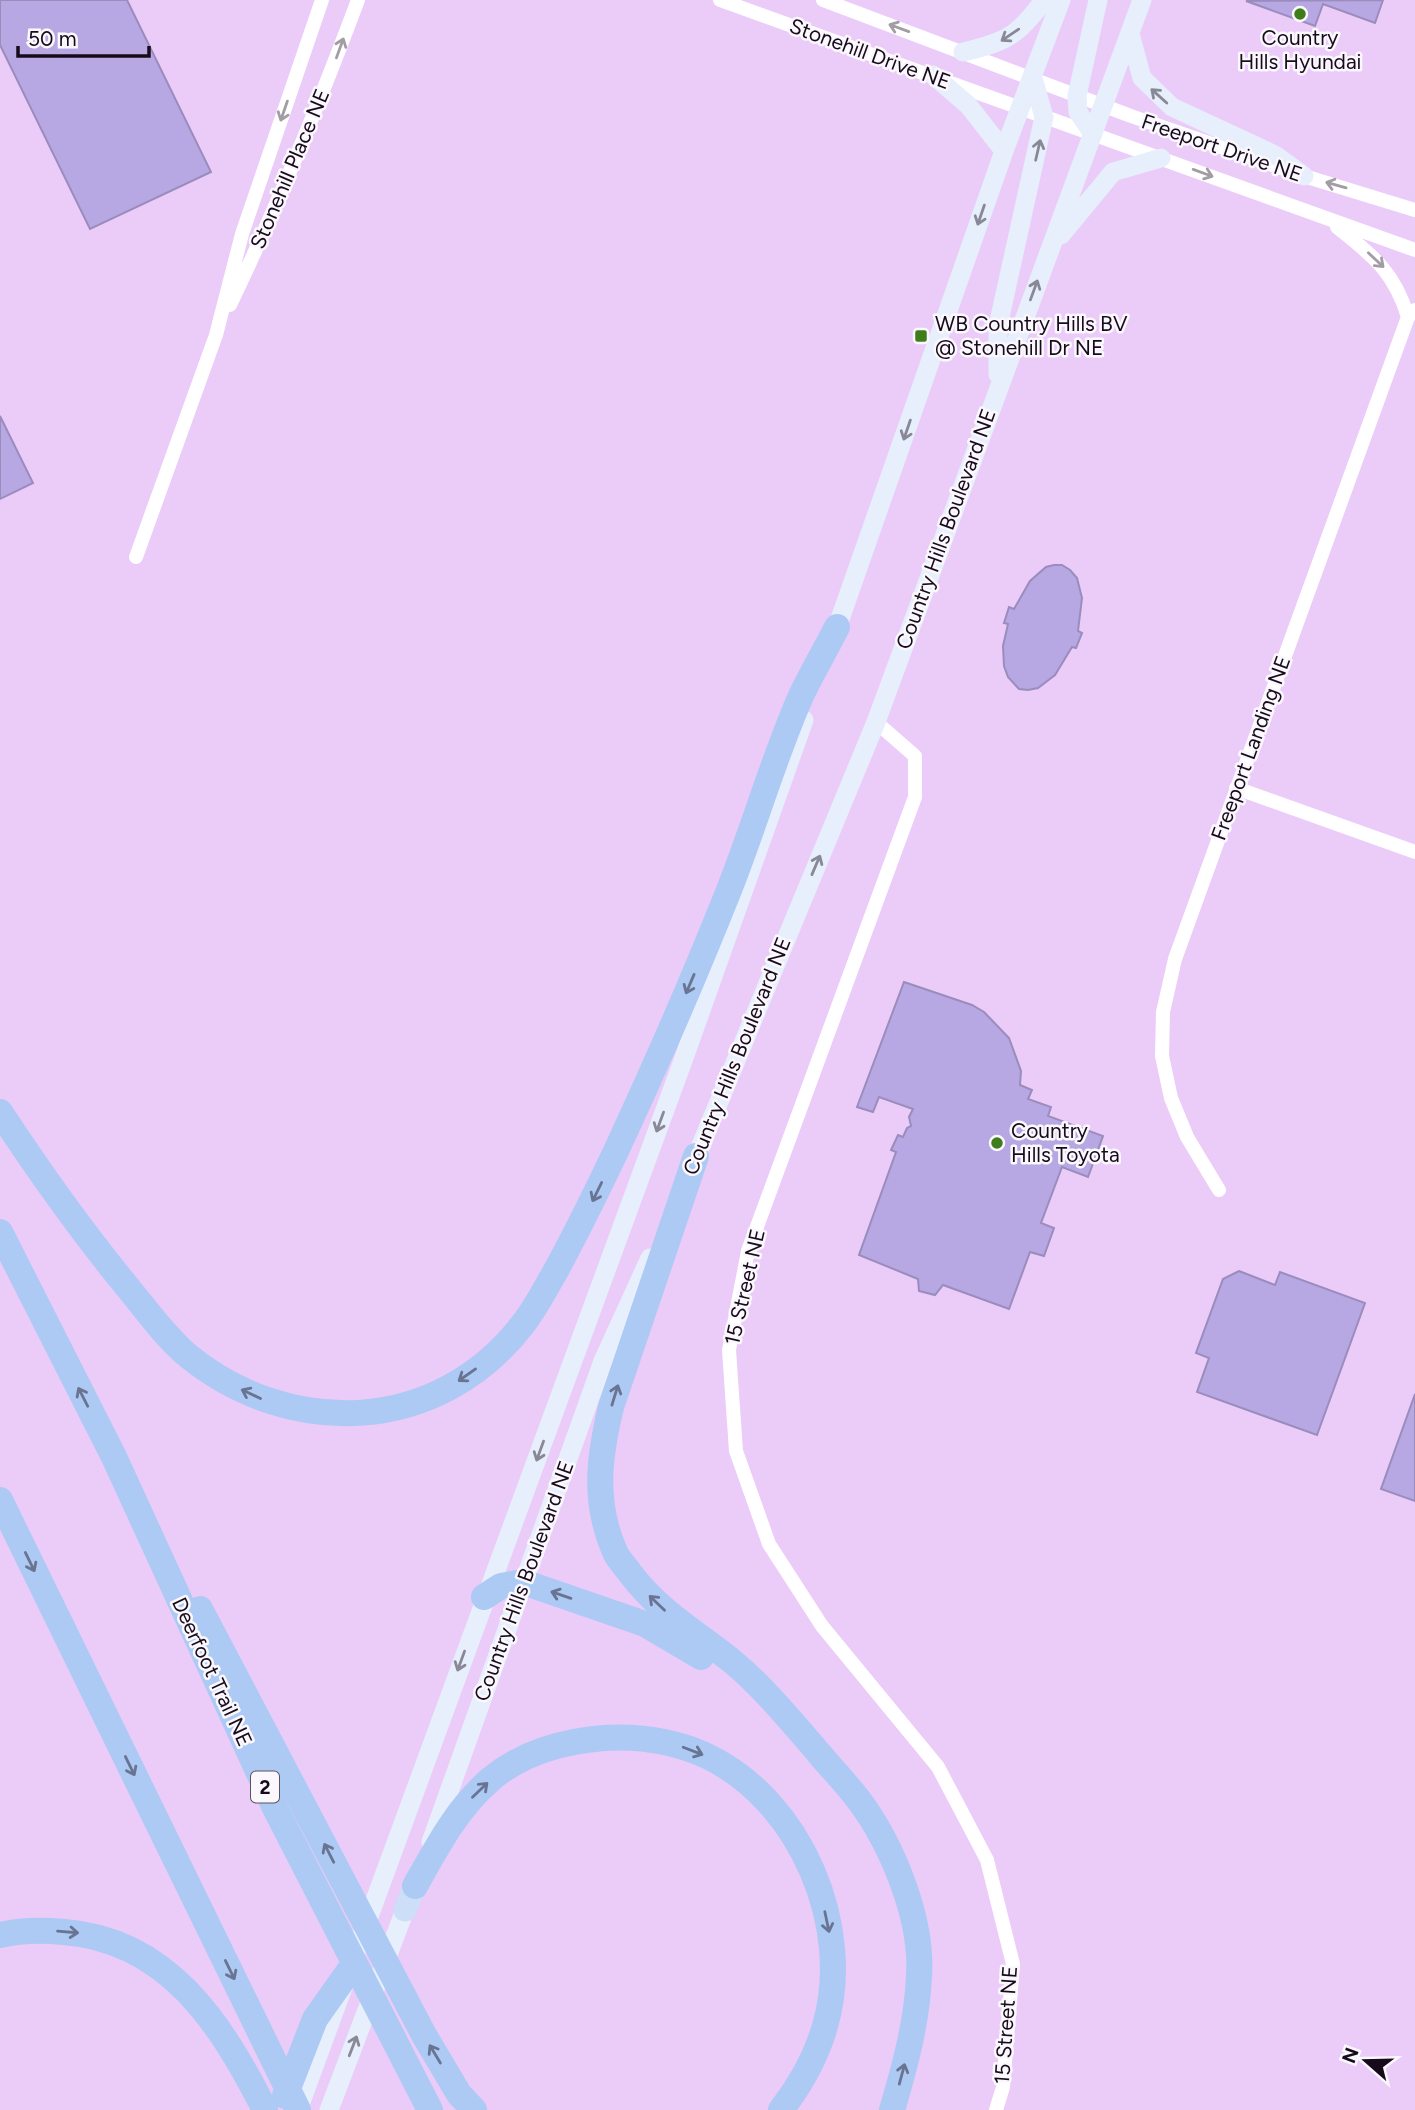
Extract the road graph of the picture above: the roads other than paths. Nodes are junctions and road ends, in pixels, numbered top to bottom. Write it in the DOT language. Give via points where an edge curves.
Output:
graph roads {
  1 [pos="322,0"];
  2 [pos="358,0"];
  3 [pos="720,0"];
  4 [pos="823,0"];
  5 [pos="1044,0"];
  6 [pos="1061,0"];
  7 [pos="1098,0"];
  8 [pos="1142,0"];
  9 [pos="1130,34"];
  10 [pos="964,52"];
  11 [pos="933,75"];
  12 [pos="1032,78"];
  13 [pos="1077,96"];
  14 [pos="1104,106"];
  15 [pos="1021,108"];
  16 [pos="1044,117"];
  17 [pos="1093,134"];
  18 [pos="1004,151"];
  19 [pos="1161,158"];
  20 [pos="1304,176"];
  21 [pos="1415,199"];
  22 [pos="1398,204"];
  23 [pos="1415,210"];
  24 [pos="1325,218"];
  25 [pos="1415,250"];
  26 [pos="1048,253"];
  27 [pos="1411,313"];
  28 [pos="216,335"];
  29 [pos="999,385"];
  30 [pos="135,557"];
  31 [pos="837,627"];
  32 [pos="876,722"];
  33 [pos="1236,788"];
  34 [pos="1415,852"];
  35 [pos="0,1112"];
  36 [pos="696,1156"];
  37 [pos="1219,1189"];
  38 [pos="0,1232"];
  39 [pos="114,1458"];
  40 [pos="0,1500"];
  41 [pos="523,1582"];
  42 [pos="484,1597"];
  43 [pos="410,1898"];
  44 [pos="0,1935"];
  45 [pos="349,1971"];
  46 [pos="912,2037"];
  47 [pos="265,2110"];
  48 [pos="279,2110"];
  49 [pos="298,2110"];
  50 [pos="329,2110"];
  51 [pos="430,2110"];
  52 [pos="474,2110"];
  53 [pos="781,2110"];
  54 [pos="892,2110"];
  55 [pos="996,2110"];
  1 -- 28 [label="street, Stonehill Place NE, one-way" via="243,234"];
  28 -- 2 [label="street, Stonehill Place NE, one-way" via="264,236"];
  3 -- 11 [label="street, Stonehill Drive NE"];
  10 -- 4 [label="street, Stonehill Drive NE, one-way"];
  5 -- 10 [label="main road, one-way" via="1012,37"];
  6 -- 12 [label="main road, Country Hills Boulevard NE"];
  7 -- 13 [label="main road"];
  8 -- 9 [label="main road, Country Hills Boulevard NE"];
  9 -- 14 [label="main road, Country Hills Boulevard NE"];
  20 -- 9 [label="main road, one-way" via="1275,155 1172,107 1142,78"];
  10 -- 12 [label="street, Stonehill Drive NE"];
  11 -- 15 [label="street, Stonehill Drive NE"];
  11 -- 18 [label="main road" via="968,105"];
  12 -- 13 [label="street, Freeport Drive NE"];
  12 -- 15 [label="main road, Country Hills Boulevard NE"];
  12 -- 16 [label="main road"];
  13 -- 14 [label="street, Freeport Drive NE"];
  13 -- 17 [label="main road" via="1078,112"];
  14 -- 17 [label="main road, Country Hills Boulevard NE"];
  14 -- 20 [label="street, Freeport Drive NE"];
  15 -- 16 [label="street, Freeport Drive NE"];
  15 -- 18 [label="main road, Country Hills Boulevard NE"];
  16 -- 17 [label="street, Freeport Drive NE"];
  29 -- 16 [label="main road, one-way" via="998,326"];
  17 -- 19 [label="street, Freeport Drive NE"];
  17 -- 26 [label="main road, Country Hills Boulevard NE"];
  18 -- 31 [label="main road, Country Hills Boulevard NE, one-way"];
  19 -- 24 [label="street, Freeport Drive NE, one-way"];
  19 -- 26 [label="main road" via="1113,172"];
  22 -- 20 [label="street, Freeport Drive NE, one-way"];
  21 -- 22 [label="street"];
  22 -- 23 [label="street, Freeport Drive NE"];
  24 -- 25 [label="street, Freeport Drive NE"];
  24 -- 27 [label="street, Freeport Drive NE, one-way" via="1385,268"];
  29 -- 26 [label="main road, Country Hills Boulevard NE, one-way"];
  27 -- 33 [label="street, Freeport Landing NE"];
  28 -- 30 [label="street, Stonehill Place NE"];
  29 -- 32 [label="main road, Country Hills Boulevard NE"];
  31 -- 35 [label="highway, one-way" via="800,698 730,888 667,1038 573,1239 523,1325 462,1379 423,1400 349,1415 280,1405 207,1370 175,1343 107,1263"];
  31 -- 42 [label="main road, Country Hills Boulevard NE, one-way"];
  36 -- 32 [label="main road, Country Hills Boulevard NE, one-way"];
  32 -- 55 [label="street, 15 Street NE" via="915,756 915,797 748,1251 729,1350 736,1451 769,1544 821,1626 938,1767 987,1860 1013,1964 1003,2087"];
  33 -- 34 [label="street"];
  33 -- 37 [label="street, Freeport Landing NE" via="1175,959 1163,1012 1162,1056 1171,1098 1187,1137"];
  36 -- 41 [label="main road, Country Hills Boulevard NE" via="603,1361"];
  46 -- 36 [label="highway, one-way" via="919,1974 912,1913 875,1826 858,1799 778,1706 735,1664 657,1605 615,1554 608,1534 598,1481 605,1431"];
  39 -- 38 [label="highway, Deerfoot Trail NE / 2, one-way"];
  39 -- 51 [label="highway, Deerfoot Trail NE / 2" via="274,1806"];
  52 -- 39 [label="highway, one-way" via="459,2094 424,2035 219,1643"];
  40 -- 49 [label="highway, one-way"];
  41 -- 42 [label="highway" via="501,1586"];
  41 -- 43 [label="main road, Country Hills Boulevard NE"];
  46 -- 41 [label="highway, one-way" via="910,1971 899,1908 872,1848 751,1699 700,1656 645,1624"];
  42 -- 45 [label="main road, Country Hills Boulevard NE, one-way"];
  50 -- 43 [label="main road, Country Hills Boulevard NE, one-way"];
  43 -- 53 [label="highway, one-way" via="445,1832 467,1803 493,1778 525,1758 582,1740 648,1738 707,1756 760,1794 785,1824 806,1858 828,1928 831,1991 825,2025 812,2062"];
  44 -- 47 [label="highway, one-way" via="18,1931 82,1933 143,1955 194,1996 228,2041"];
  45 -- 48 [label="highway" via="315,2020"];
  45 -- 49 [label="main road, Country Hills Boulevard NE"];
  54 -- 46 [label="highway, one-way"];
}
